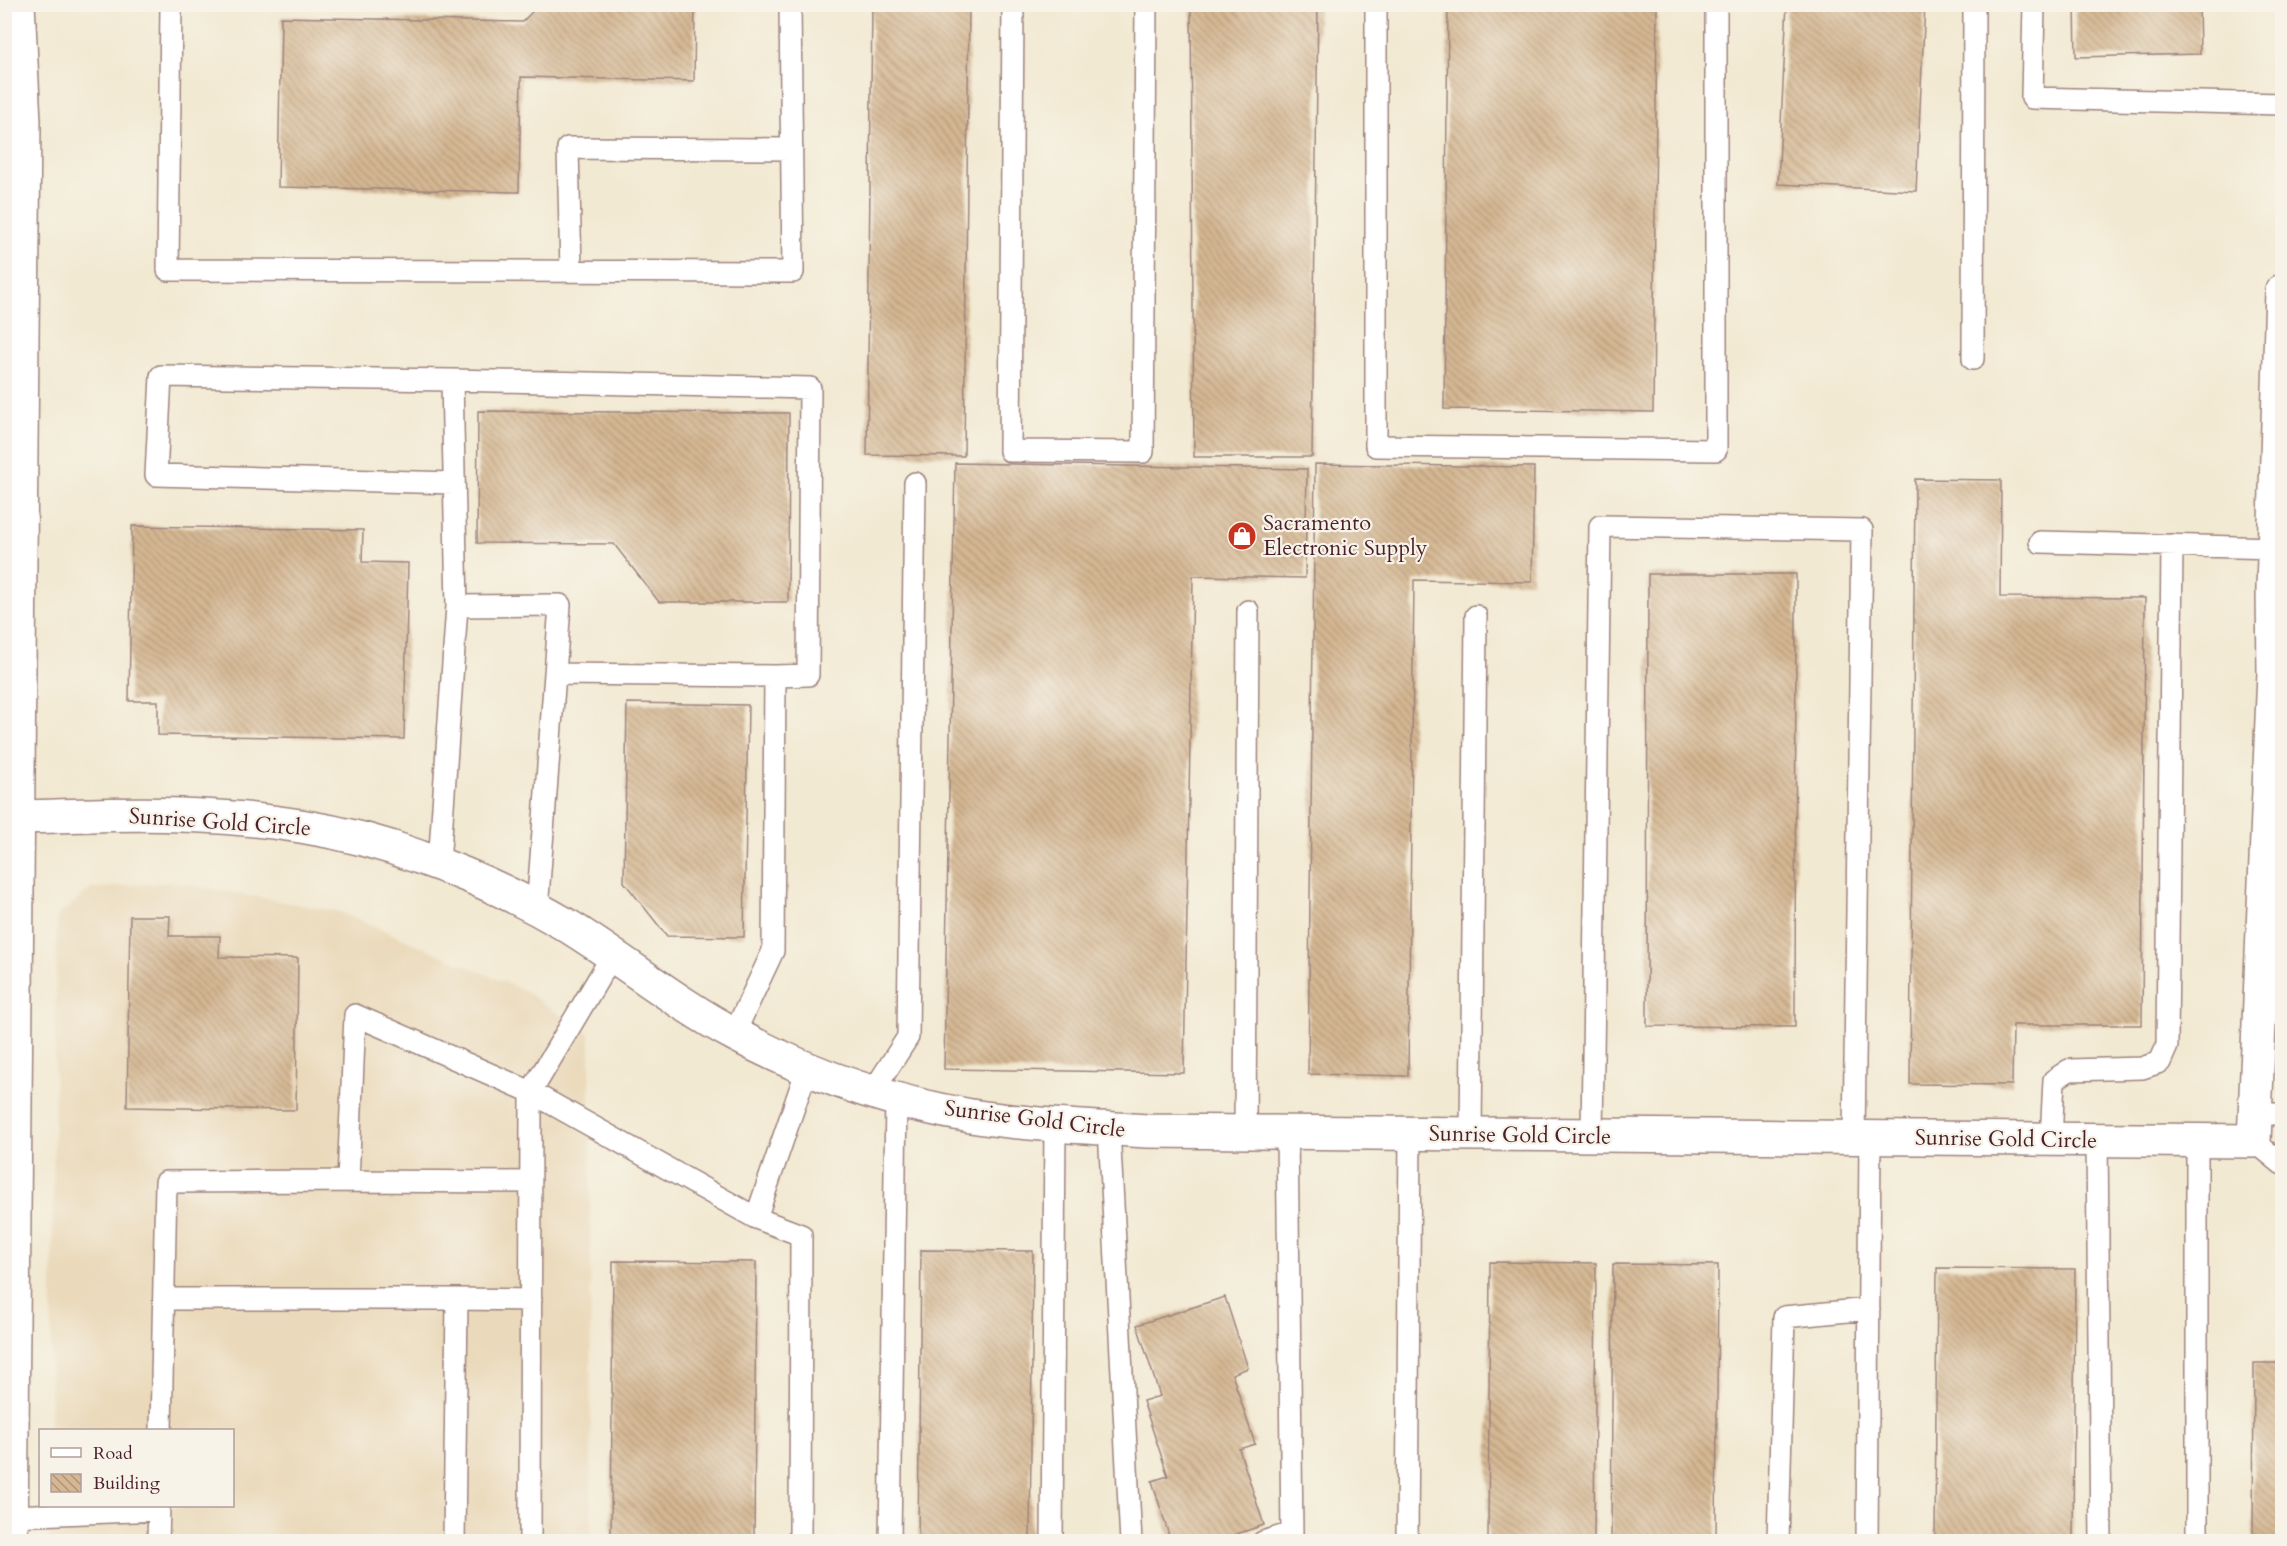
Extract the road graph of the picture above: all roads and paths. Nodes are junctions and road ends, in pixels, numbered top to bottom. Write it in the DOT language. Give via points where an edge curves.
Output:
graph roads {
  1 [pos="18,4"];
  2 [pos="171,4"];
  3 [pos="790,4"];
  4 [pos="1013,4"];
  5 [pos="1146,4"];
  6 [pos="1376,4"];
  7 [pos="1716,4"];
  8 [pos="1974,4"];
  9 [pos="2034,4"];
  10 [pos="2283,104"];
  11 [pos="792,149"];
  12 [pos="572,270"];
  13 [pos="2283,291"];
  14 [pos="1973,359"];
  15 [pos="452,380"];
  16 [pos="454,483"];
  17 [pos="915,483"];
  18 [pos="2040,542"];
  19 [pos="2172,545"];
  20 [pos="2276,548"];
  21 [pos="2278,589"];
  22 [pos="456,606"];
  23 [pos="1248,611"];
  24 [pos="1476,616"];
  25 [pos="2278,673"];
  26 [pos="555,674"];
  27 [pos="775,676"];
  28 [pos="11,817"];
  29 [pos="439,864"];
  30 [pos="537,910"];
  31 [pos="612,956"];
  32 [pos="734,1034"];
  33 [pos="807,1069"];
  34 [pos="531,1092"];
  35 [pos="884,1096"];
  36 [pos="2263,1123"];
  37 [pos="1055,1124"];
  38 [pos="1109,1128"];
  39 [pos="1245,1132"];
  40 [pos="1287,1132"];
  41 [pos="1410,1133"];
  42 [pos="1471,1134"];
  43 [pos="1592,1135"];
  44 [pos="1862,1138"];
  45 [pos="2051,1139"];
  46 [pos="2097,1140"];
  47 [pos="2197,1140"];
  48 [pos="2283,1164"];
  49 [pos="348,1181"];
  50 [pos="531,1182"];
  51 [pos="756,1218"];
  52 [pos="164,1299"];
  53 [pos="456,1299"];
  54 [pos="531,1300"];
  55 [pos="1869,1309"];
  56 [pos="161,1429"];
  57 [pos="159,1508"];
  58 [pos="11,1529"];
  59 [pos="1294,1537"];
  60 [pos="159,1542"];
  61 [pos="454,1542"];
  62 [pos="530,1542"];
  63 [pos="800,1542"];
  64 [pos="890,1542"];
  65 [pos="1052,1542"];
  66 [pos="1131,1542"];
  67 [pos="1263,1542"];
  68 [pos="1407,1542"];
  69 [pos="1778,1542"];
  70 [pos="1867,1542"];
  71 [pos="2101,1542"];
  72 [pos="2197,1542"];
  1 -- 28 [label="street" via="24,121"];
  2 -- 12 [label="lane" via="168,270"];
  3 -- 11 [label="lane"];
  4 -- 5 [label="lane" via="1010,452 1143,452"];
  6 -- 7 [label="lane" via="1376,446 1716,450"];
  8 -- 14 [label="lane"];
  9 -- 10 [label="lane" via="2032,98"];
  11 -- 12 [label="lane" via="793,272"];
  11 -- 12 [label="lane" via="568,148"];
  13 -- 20 [label="street"];
  15 -- 16 [label="lane"];
  15 -- 16 [label="lane" via="161,376 156,475"];
  15 -- 27 [label="lane" via="810,388 808,675"];
  16 -- 22 [label="lane"];
  17 -- 35 [label="lane" via="908,1037"];
  18 -- 19 [label="lane"];
  19 -- 20 [label="lane"];
  19 -- 45 [label="lane" via="2167,1046 2160,1062 2142,1068 2069,1070 2054,1080"];
  20 -- 21 [label="street"];
  21 -- 25 [label="street"];
  22 -- 26 [label="lane" via="560,605"];
  22 -- 29 [label="lane"];
  23 -- 39 [label="lane"];
  24 -- 42 [label="lane"];
  25 -- 36 [label="street"];
  26 -- 27 [label="lane"];
  26 -- 30 [label="lane"];
  27 -- 32 [label="lane" via="773,951"];
  28 -- 29 [label="street, Sunrise Gold Circle" via="178,815 269,821 370,841"];
  28 -- 58 [label="street"];
  29 -- 30 [label="street, Sunrise Gold Circle"];
  30 -- 31 [label="street, Sunrise Gold Circle"];
  31 -- 32 [label="street, Sunrise Gold Circle"];
  31 -- 34 [label="lane"];
  32 -- 33 [label="street, Sunrise Gold Circle"];
  33 -- 35 [label="street, Sunrise Gold Circle"];
  33 -- 51 [label="lane"];
  34 -- 49 [label="lane" via="355,1015"];
  34 -- 50 [label="lane"];
  34 -- 51 [label="lane"];
  35 -- 37 [label="street, Sunrise Gold Circle" via="969,1115"];
  35 -- 64 [label="lane"];
  36 -- 47 [label="street, Sunrise Gold Circle"];
  36 -- 48 [label="lane"];
  37 -- 38 [label="street, Sunrise Gold Circle"];
  37 -- 65 [label="lane"];
  38 -- 39 [label="street, Sunrise Gold Circle"];
  38 -- 66 [label="lane"];
  39 -- 40 [label="street, Sunrise Gold Circle"];
  40 -- 41 [label="street, Sunrise Gold Circle"];
  40 -- 59 [label="lane"];
  41 -- 42 [label="street, Sunrise Gold Circle"];
  41 -- 68 [label="lane"];
  42 -- 43 [label="street, Sunrise Gold Circle"];
  43 -- 44 [label="street, Sunrise Gold Circle"];
  43 -- 44 [label="lane" via="1599,526 1862,530"];
  44 -- 45 [label="street, Sunrise Gold Circle"];
  44 -- 55 [label="lane"];
  45 -- 46 [label="street, Sunrise Gold Circle"];
  46 -- 47 [label="street, Sunrise Gold Circle"];
  46 -- 71 [label="lane"];
  47 -- 72 [label="lane"];
  49 -- 50 [label="lane"];
  49 -- 52 [label="lane" via="166,1182"];
  50 -- 54 [label="lane"];
  51 -- 63 [label="lane" via="801,1235"];
  52 -- 53 [label="lane"];
  52 -- 56 [label="lane"];
  53 -- 54 [label="lane"];
  53 -- 61 [label="lane"];
  54 -- 62 [label="lane"];
  55 -- 69 [label="lane" via="1784,1317"];
  55 -- 70 [label="lane"];
  57 -- 58 [label="lane"];
  57 -- 60 [label="lane"];
  59 -- 67 [label="lane"];
}
